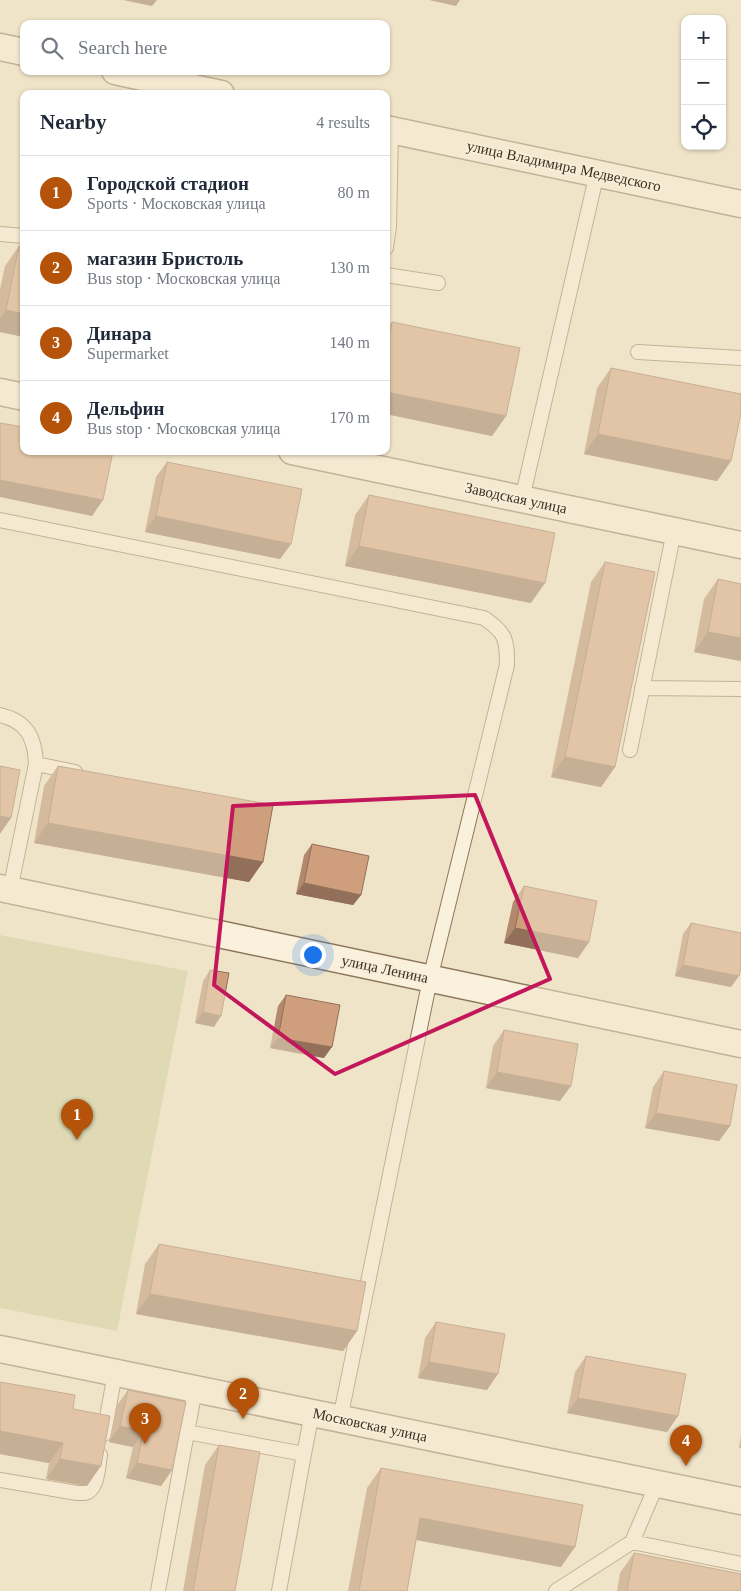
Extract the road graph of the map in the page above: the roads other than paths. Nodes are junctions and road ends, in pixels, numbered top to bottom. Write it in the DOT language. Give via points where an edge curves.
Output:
graph roads {
  1 [pos="0,47"];
  2 [pos="20,51"];
  3 [pos="133,75"];
  4 [pos="203,90"];
  5 [pos="390,129"];
  6 [pos="596,173"];
  7 [pos="741,204"];
  8 [pos="0,234"];
  9 [pos="20,236"];
  10 [pos="390,275"];
  11 [pos="438,283"];
  12 [pos="638,352"];
  13 [pos="741,358"];
  14 [pos="0,392"];
  15 [pos="20,396"];
  16 [pos="311,455"];
  17 [pos="522,499"];
  18 [pos="0,520"];
  19 [pos="674,531"];
  20 [pos="741,545"];
  21 [pos="642,688"];
  22 [pos="741,689"];
  23 [pos="0,714"];
  24 [pos="630,750"];
  25 [pos="36,764"];
  26 [pos="84,774"];
  27 [pos="5,889"];
  28 [pos="430,979"];
  29 [pos="741,1044"];
  30 [pos="0,1349"];
  31 [pos="115,1373"];
  32 [pos="195,1389"];
  33 [pos="312,1413"];
  34 [pos="340,1419"];
  35 [pos="187,1432"];
  36 [pos="304,1454"];
  37 [pos="0,1480"];
  38 [pos="657,1484"];
  39 [pos="741,1501"];
  40 [pos="632,1542"];
  41 [pos="741,1564"];
  42 [pos="158,1591"];
  43 [pos="279,1591"];
  44 [pos="556,1591"];
  1 -- 2 [label="street"];
  3 -- 4 [label="street"];
  5 -- 6 [label="street, улица Владимира Медведского"];
  6 -- 7 [label="street, улица Владимира Медведского"];
  6 -- 17 [label="lane"];
  8 -- 9 [label="lane"];
  10 -- 11 [label="lane"];
  12 -- 13 [label="lane"];
  14 -- 15 [label="street"];
  16 -- 17 [label="street, Заводская улица"];
  17 -- 19 [label="street, Заводская улица"];
  18 -- 28 [label="lane" via="484,618 498,628 507,644 507,665"];
  19 -- 20 [label="street, Заводская улица"];
  19 -- 21 [label="lane"];
  21 -- 22 [label="lane"];
  21 -- 24 [label="lane"];
  23 -- 25 [label="lane" via="21,724 30,734"];
  25 -- 26 [label="lane"];
  25 -- 27 [label="lane"];
  27 -- 28 [label="street, улица Ленина"];
  28 -- 29 [label="street, улица Ленина"];
  28 -- 34 [label="lane" via="362,1286"];
  30 -- 31 [label="street, Московская улица"];
  31 -- 32 [label="street, Московская улица"];
  31 -- 37 [label="lane" via="92,1489 77,1493"];
  32 -- 33 [label="street, Московская улица"];
  32 -- 35 [label="lane"];
  33 -- 34 [label="street, Московская улица"];
  33 -- 36 [label="lane"];
  34 -- 38 [label="street, Московская улица"];
  35 -- 36 [label="lane"];
  35 -- 42 [label="lane"];
  36 -- 43 [label="lane"];
  38 -- 39 [label="street, Московская улица"];
  38 -- 40 [label="lane"];
  40 -- 41 [label="lane"];
  40 -- 44 [label="lane"];
}
